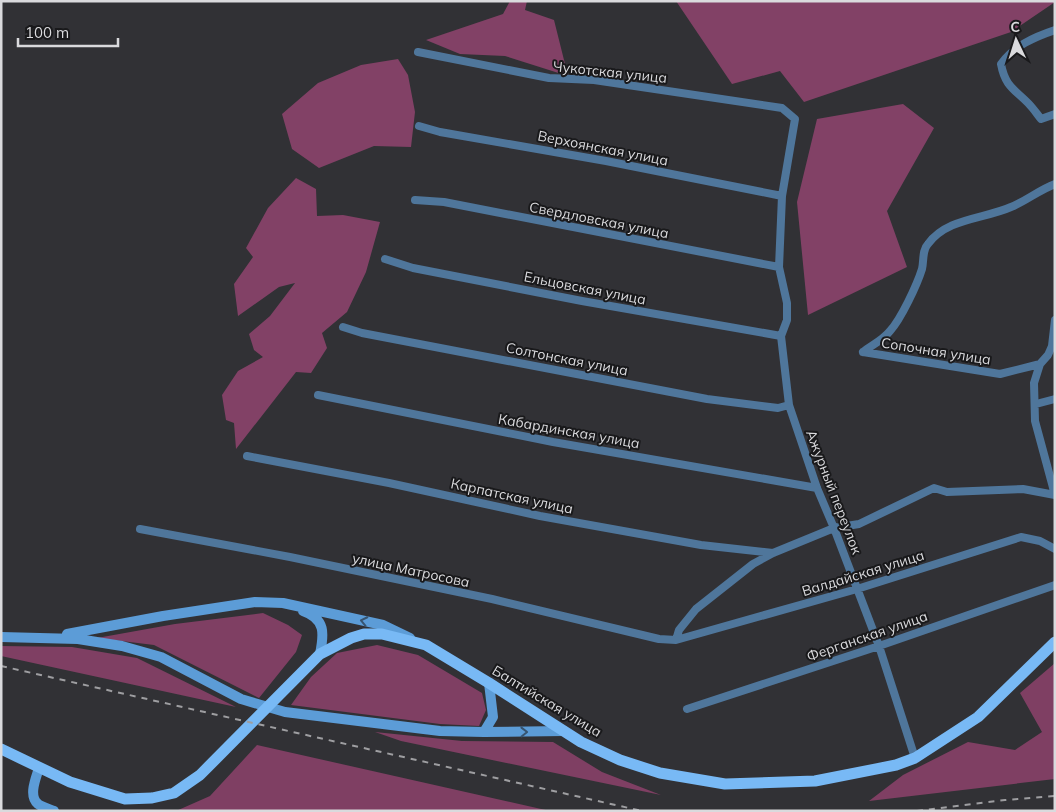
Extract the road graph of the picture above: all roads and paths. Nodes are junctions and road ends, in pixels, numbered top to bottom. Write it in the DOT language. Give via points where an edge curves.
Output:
graph roads {
  1 [pos="1055,30"];
  2 [pos="418,52"];
  3 [pos="1055,114"];
  4 [pos="419,126"];
  5 [pos="1055,184"];
  6 [pos="782,196"];
  7 [pos="415,200"];
  8 [pos="385,259"];
  9 [pos="779,267"];
  10 [pos="1055,320"];
  11 [pos="343,326"];
  12 [pos="781,336"];
  13 [pos="1053,346"];
  14 [pos="1040,364"];
  15 [pos="318,395"];
  16 [pos="1055,399"];
  17 [pos="1036,404"];
  18 [pos="789,405"];
  19 [pos="247,456"];
  20 [pos="817,488"];
  21 [pos="1055,495"];
  22 [pos="834,528"];
  23 [pos="140,529"];
  24 [pos="1055,549"];
  25 [pos="773,553"];
  26 [pos="1055,585"];
  27 [pos="858,589"];
  28 [pos="283,603"];
  29 [pos="1,637"];
  30 [pos="49,638"];
  31 [pos="676,640"];
  32 [pos="1055,642"];
  33 [pos="426,645"];
  34 [pos="879,646"];
  35 [pos="320,654"];
  36 [pos="489,683"];
  37 [pos="687,709"];
  38 [pos="564,731"];
  39 [pos="484,732"];
  40 [pos="1,749"];
  41 [pos="915,758"];
  42 [pos="39,768"];
  43 [pos="49,810"];
  1 -- 3 [label="street" via="1034,37 1009,54 1001,64 1010,88 1041,119"];
  2 -- 6 [label="street, Чукотская улица" via="550,78 594,80 782,108 795,119"];
  4 -- 6 [label="street, Верхоянская улица"];
  5 -- 14 [label="street, Сопочная улица" via="1010,208 954,224 935,234 926,246 922,269 892,330 863,352 1000,374"];
  6 -- 9 [label="street"];
  7 -- 9 [label="street, Свердловская улица" via="444,202"];
  8 -- 12 [label="street, Ельцовская улица" via="413,268 563,298"];
  9 -- 12 [label="street" via="787,303 787,320"];
  10 -- 13 [label="street"];
  11 -- 18 [label="street, Солтонская улица" via="362,333 707,399 778,408"];
  12 -- 18 [label="street, Ажурный переулок"];
  13 -- 14 [label="street"];
  14 -- 17 [label="street" via="1034,383"];
  15 -- 20 [label="street, Кабардинская улица" via="553,442"];
  16 -- 17 [label="street"];
  17 -- 21 [label="street" via="1035,421"];
  18 -- 20 [label="street, Ажурный переулок"];
  19 -- 25 [label="street, Карпатская улица" via="550,518 701,545"];
  20 -- 22 [label="street, Ажурный переулок"];
  21 -- 22 [label="street, Карпатская улица" via="1023,489 947,492 934,488 859,524"];
  22 -- 25 [label="street, Карпатская улица"];
  22 -- 27 [label="street, Ажурный переулок"];
  23 -- 31 [label="street, улица Матросова" via="290,557 492,599 659,639"];
  24 -- 27 [label="street, Валдайская улица" via="1040,541 1021,537"];
  25 -- 31 [label="street, Карпатская улица" via="753,564 696,609 678,630"];
  26 -- 34 [label="street, Ферганская улица"];
  27 -- 31 [label="street, Валдайская улица"];
  27 -- 34 [label="street, Ажурный переулок"];
  28 -- 30 [label="street" via="231,604"];
  33 -- 28 [label="street, one-way" via="383,625"];
  28 -- 35 [label="street" via="317,618 322,626"];
  29 -- 30 [label="street"];
  30 -- 39 [label="street" via="122,646 161,657 240,699 285,712 431,730"];
  32 -- 41 [label="main road, Балтийская улица" via="978,717"];
  33 -- 35 [label="main road, Балтийская улица" via="382,634 364,634"];
  33 -- 36 [label="main road, Балтийская улица"];
  34 -- 37 [label="street, Ферганская улица"];
  34 -- 41 [label="street, Ажурный переулок"];
  35 -- 42 [label="main road, Балтийская улица" via="200,775 174,793 125,799 70,782"];
  36 -- 38 [label="main road, Балтийская улица"];
  36 -- 39 [label="street" via="493,717"];
  39 -- 38 [label="street, one-way"];
  38 -- 41 [label="main road, Балтийская улица" via="620,760 660,773 724,784 815,781 896,765"];
  40 -- 42 [label="main road, Балтийская улица"];
  42 -- 43 [label="street" via="34,798"];
}
